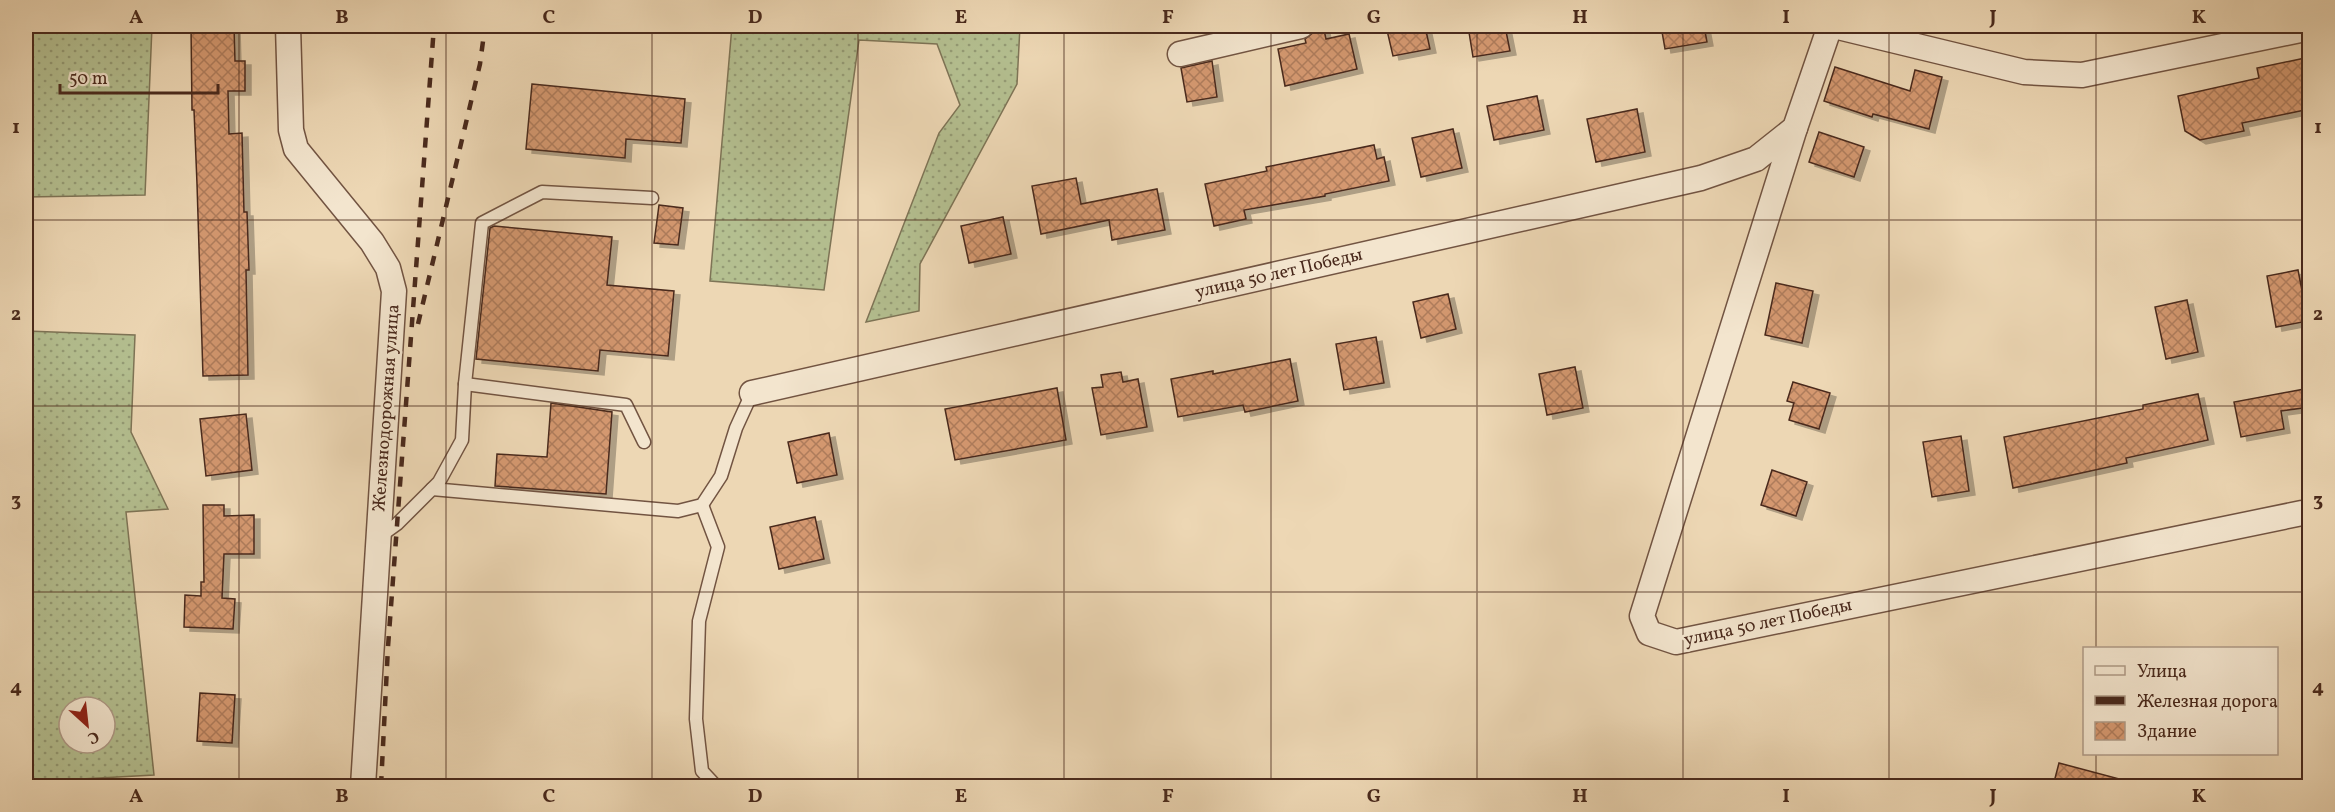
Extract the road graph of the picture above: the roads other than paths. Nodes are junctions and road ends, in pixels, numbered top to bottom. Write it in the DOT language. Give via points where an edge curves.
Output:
graph roads {
  1 [pos="288,26"];
  2 [pos="1301,26"];
  3 [pos="1832,26"];
  4 [pos="2310,28"];
  5 [pos="1180,54"];
  6 [pos="1795,128"];
  7 [pos="652,198"];
  8 [pos="465,384"];
  9 [pos="752,393"];
  10 [pos="644,442"];
  11 [pos="432,489"];
  12 [pos="702,505"];
  13 [pos="2302,513"];
  14 [pos="379,537"];
  15 [pos="363,786"];
  16 [pos="716,786"];
  1 -- 14 [label="street, Железнодорожная улица" via="291,130 296,149 372,242 388,268 394,291"];
  2 -- 5 [label="street"];
  3 -- 4 [label="street" via="2024,72 2082,75"];
  3 -- 6 [label="street, улица 50 лет Победы"];
  6 -- 9 [label="street, улица 50 лет Победы" via="1756,159 1701,178"];
  6 -- 13 [label="street, улица 50 лет Победы" via="1642,615 1649,633 1676,642"];
  7 -- 8 [label="lane" via="542,192 482,224"];
  8 -- 10 [label="lane" via="626,405"];
  8 -- 11 [label="lane" via="462,440"];
  9 -- 12 [label="lane" via="721,476"];
  11 -- 12 [label="lane" via="678,511"];
  11 -- 14 [label="lane"];
  12 -- 16 [label="lane" via="718,547 699,621 696,719 702,771"];
  14 -- 15 [label="street, Железнодорожная улица"];
}
